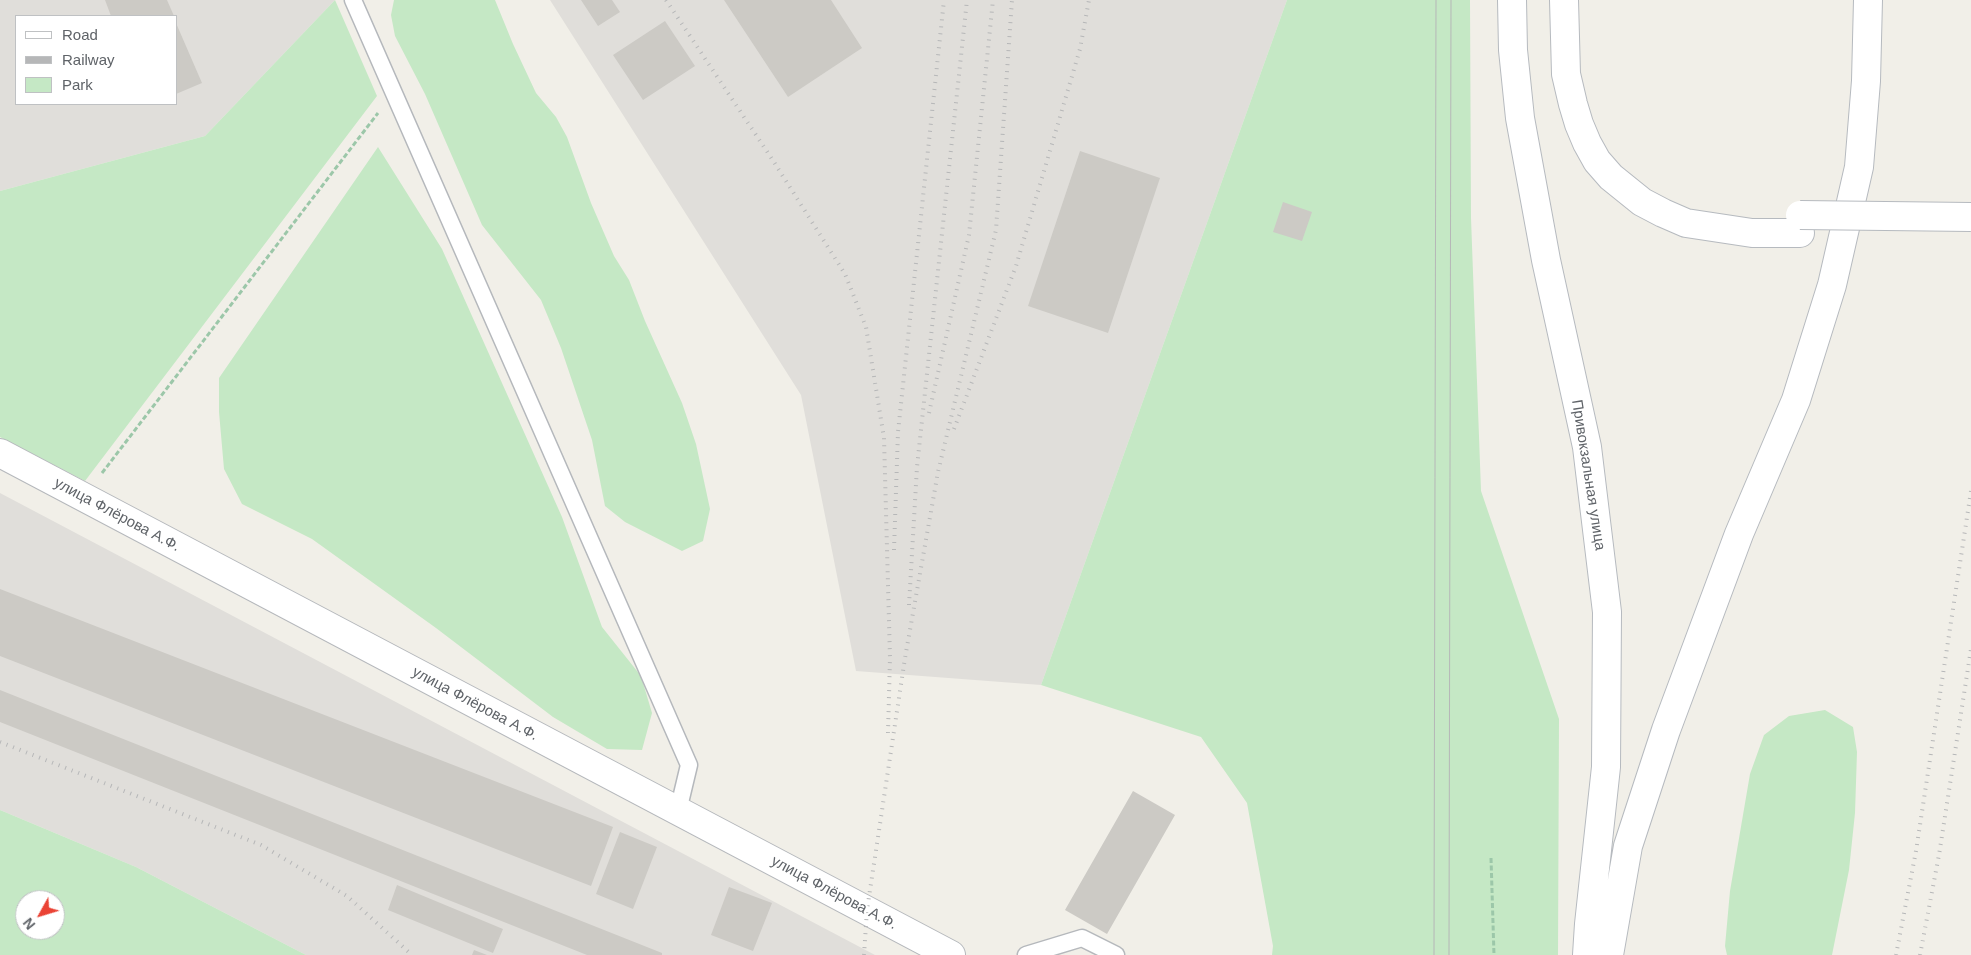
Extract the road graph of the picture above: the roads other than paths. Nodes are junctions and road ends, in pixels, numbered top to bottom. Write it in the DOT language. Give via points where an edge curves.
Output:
graph roads {
  1 [pos="353,0"];
  2 [pos="1512,0"];
  3 [pos="1564,0"];
  4 [pos="1582,0"];
  5 [pos="1868,0"];
  6 [pos="1971,217"];
  7 [pos="1800,224"];
  8 [pos="1971,236"];
  9 [pos="0,453"];
  10 [pos="678,811"];
  11 [pos="951,955"];
  12 [pos="1026,955"];
  13 [pos="1116,955"];
  14 [pos="1587,955"];
  15 [pos="1609,955"];
  1 -- 10 [label="lane" via="689,765"];
  2 -- 14 [label="main road, Привокзальная улица" via="1520,118 1546,260 1587,447 1607,612 1606,767"];
  3 -- 7 [label="main road" via="1566,74 1573,104 1587,143 1611,177 1642,202 1686,222 1752,233"];
  4 -- 7 [label="main road" via="1585,72 1594,109 1612,151 1624,164 1652,186 1691,205"];
  5 -- 15 [label="main road" via="1859,167 1832,285 1796,400 1739,534 1666,730 1628,846"];
  6 -- 7 [label="main road, bridge"];
  7 -- 8 [label="main road"];
  9 -- 10 [label="main road, улица Флёрова А.Ф."];
  10 -- 11 [label="main road, улица Флёрова А.Ф."];
  12 -- 13 [label="lane" via="1082,938"];
}
